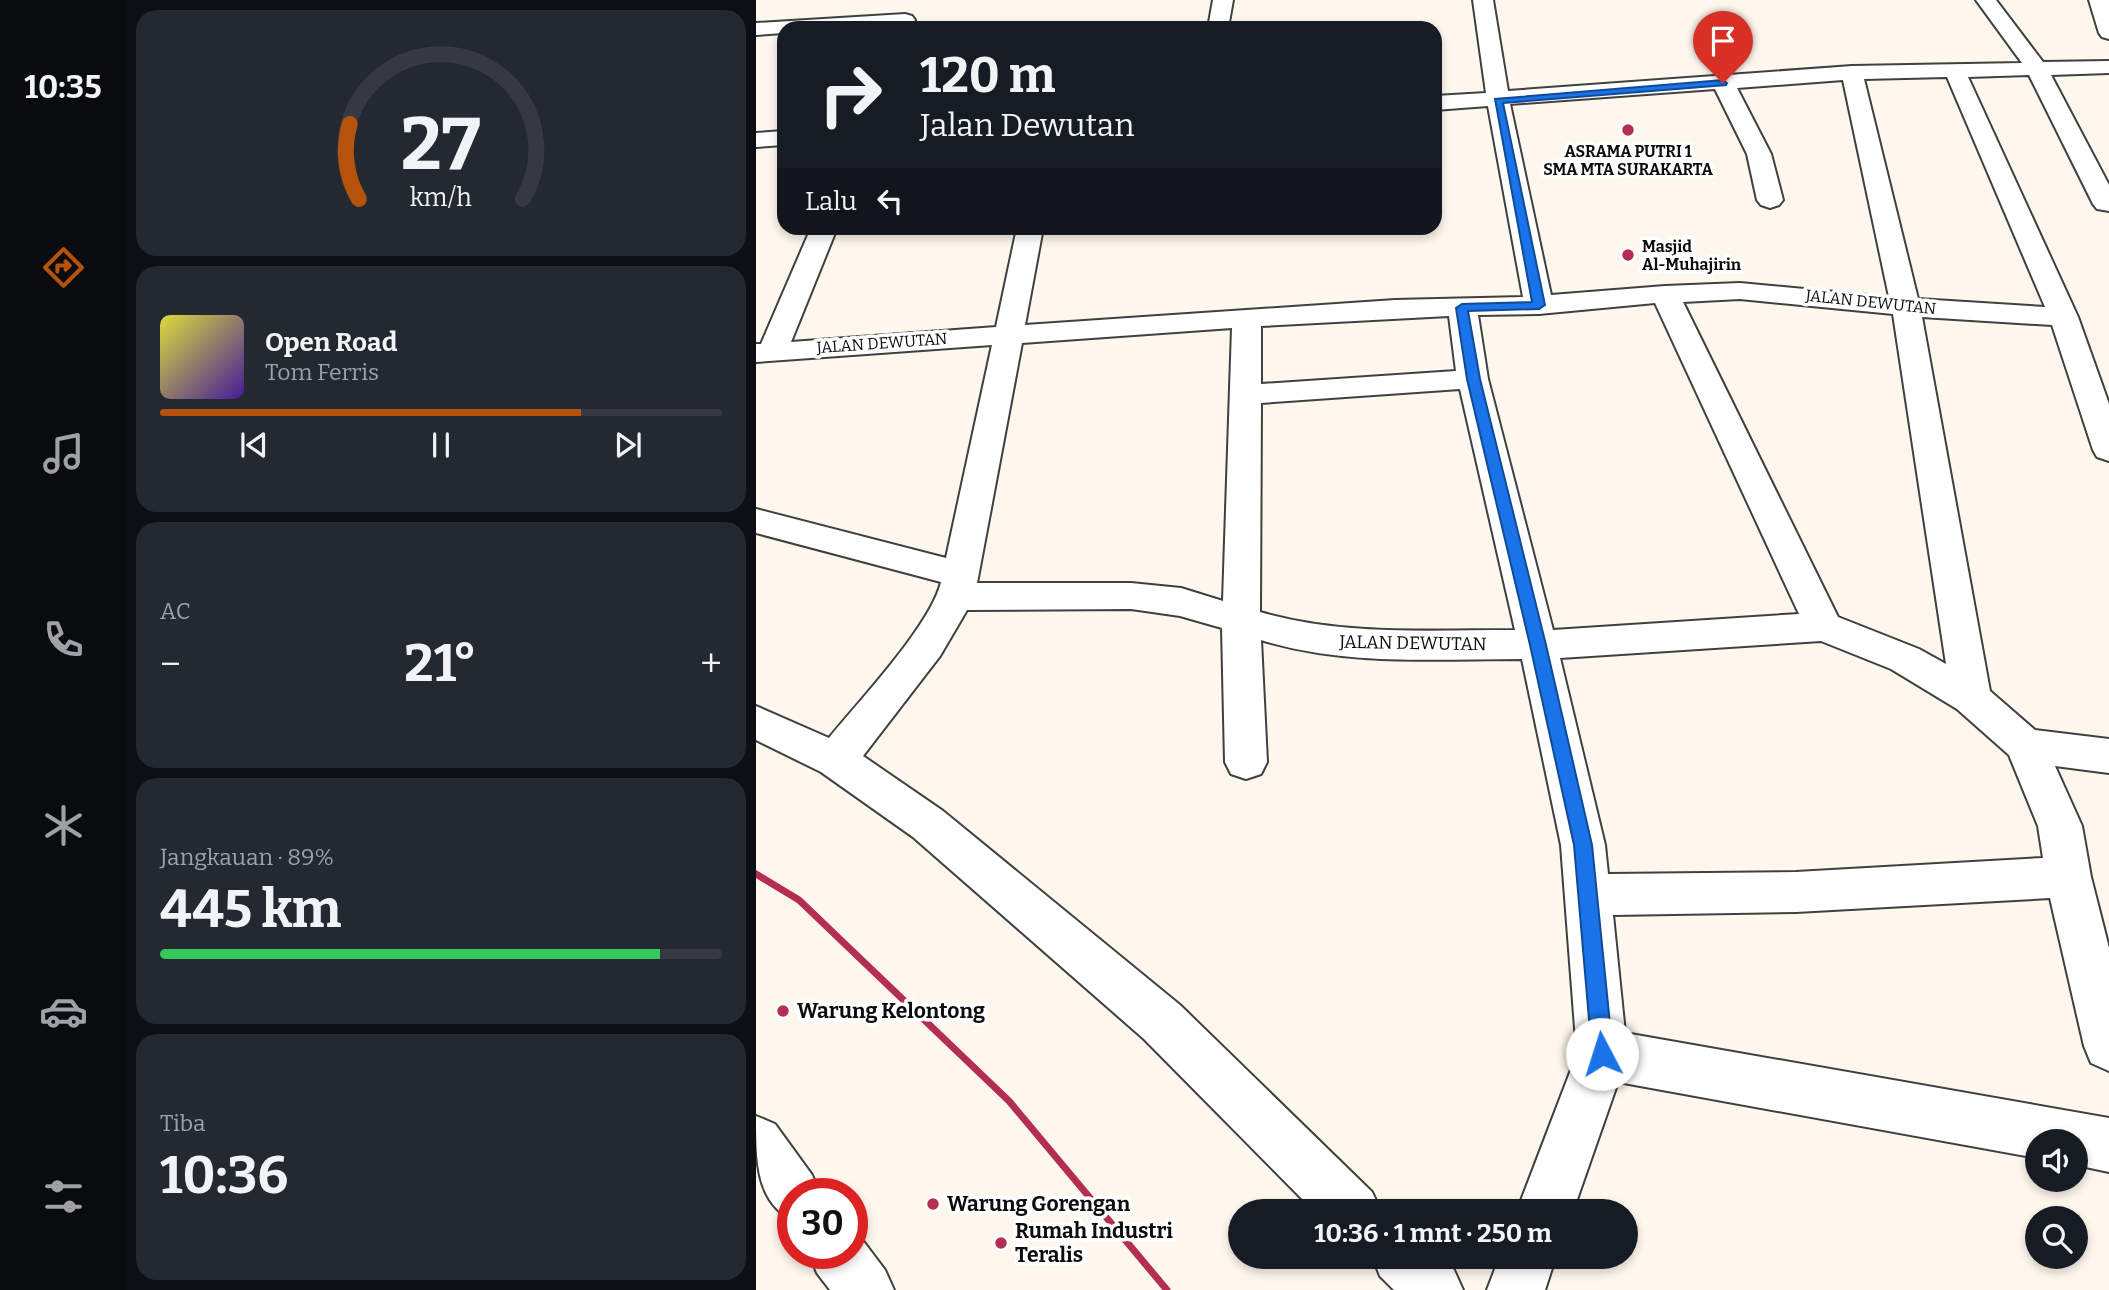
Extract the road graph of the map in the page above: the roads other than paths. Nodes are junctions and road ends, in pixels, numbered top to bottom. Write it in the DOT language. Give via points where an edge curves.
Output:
graph roads {
  1 [pos="916,0"];
  2 [pos="1223,0"];
  3 [pos="1483,0"];
  4 [pos="1986,0"];
  5 [pos="2099,0"];
  6 [pos="799,8"];
  7 [pos="785,21"];
  8 [pos="905,21"];
  9 [pos="1219,21"];
  10 [pos="777,28"];
  11 [pos="2109,33"];
  12 [pos="760,37"];
  13 [pos="2109,67"];
  14 [pos="2036,68"];
  15 [pos="1954,69"];
  16 [pos="1852,73"];
  17 [pos="1723,83"];
  18 [pos="1498,101"];
  19 [pos="1442,103"];
  20 [pos="777,138"];
  21 [pos="756,140"];
  22 [pos="1770,200"];
  23 [pos="2106,204"];
  24 [pos="821,235"];
  25 [pos="1029,235"];
  26 [pos="1665,294"];
  27 [pos="1539,305"];
  28 [pos="1906,307"];
  29 [pos="1462,308"];
  30 [pos="2064,317"];
  31 [pos="1247,318"];
  32 [pos="1008,334"];
  33 [pos="764,352"];
  34 [pos="1474,379"];
  35 [pos="1245,395"];
  36 [pos="2109,450"];
  37 [pos="756,521"];
  38 [pos="957,585"];
  39 [pos="1241,621"];
  40 [pos="1824,627"];
  41 [pos="1538,645"];
  42 [pos="1971,698"];
  43 [pos="756,722"];
  44 [pos="2025,745"];
  45 [pos="2109,756"];
  46 [pos="836,760"];
  47 [pos="1246,762"];
  48 [pos="2068,877"];
  49 [pos="1587,895"];
  50 [pos="2109,1046"];
  51 [pos="1602,1054"];
  52 [pos="756,1143"];
  53 [pos="2109,1144"];
  54 [pos="781,1178"];
  55 [pos="1341,1199"];
  56 [pos="1549,1199"];
  57 [pos="849,1269"];
  58 [pos="1412,1269"];
  59 [pos="1523,1269"];
  60 [pos="864,1290"];
  61 [pos="1433,1290"];
  62 [pos="1516,1290"];
  1 -- 8 [label="street"];
  2 -- 9 [label="street"];
  3 -- 18 [label="street"];
  4 -- 14 [label="street"];
  5 -- 11 [label="street"];
  6 -- 7 [label="street"];
  10 -- 12 [label="street"];
  13 -- 14 [label="street"];
  14 -- 15 [label="street"];
  14 -- 23 [label="street"];
  15 -- 16 [label="street"];
  15 -- 30 [label="street"];
  16 -- 17 [label="street"];
  16 -- 28 [label="street"];
  17 -- 18 [label="street"];
  17 -- 22 [label="street" via="1759,154"];
  18 -- 19 [label="street"];
  18 -- 27 [label="street"];
  20 -- 21 [label="street"];
  24 -- 33 [label="street"];
  25 -- 32 [label="street"];
  26 -- 27 [label="street, JALAN DEWUTAN"];
  26 -- 28 [label="street, JALAN DEWUTAN" via="1741,291"];
  26 -- 40 [label="street"];
  27 -- 29 [label="street, JALAN DEWUTAN"];
  28 -- 30 [label="street, JALAN DEWUTAN"];
  28 -- 42 [label="street"];
  29 -- 31 [label="street, JALAN DEWUTAN"];
  29 -- 34 [label="street"];
  30 -- 36 [label="street"];
  31 -- 32 [label="street, JALAN DEWUTAN"];
  31 -- 35 [label="street"];
  32 -- 33 [label="street, JALAN DEWUTAN"];
  32 -- 38 [label="street"];
  34 -- 35 [label="street"];
  34 -- 41 [label="street"];
  35 -- 39 [label="street"];
  37 -- 38 [label="street, JALAN DEWUTAN"];
  38 -- 39 [label="street, JALAN DEWUTAN" via="1181,601"];
  38 -- 46 [label="street" via="926,646"];
  39 -- 41 [label="street, JALAN DEWUTAN" via="1296,637 1360,644"];
  39 -- 47 [label="street"];
  40 -- 41 [label="street, JALAN DEWUTAN"];
  40 -- 42 [label="street, JALAN DEWUTAN" via="1905,659"];
  41 -- 49 [label="street" via="1583,845"];
  42 -- 44 [label="street, JALAN DEWUTAN"];
  43 -- 46 [label="street"];
  44 -- 45 [label="street"];
  44 -- 48 [label="street" via="2060,826"];
  46 -- 55 [label="street" via="928,824 1162,1022"];
  48 -- 49 [label="street" via="1796,892"];
  48 -- 50 [label="street"];
  49 -- 51 [label="street"];
  51 -- 53 [label="street"];
  51 -- 56 [label="street"];
  52 -- 54 [label="street"];
  57 -- 60 [label="street"];
  58 -- 61 [label="street"];
  59 -- 62 [label="street"];
}
